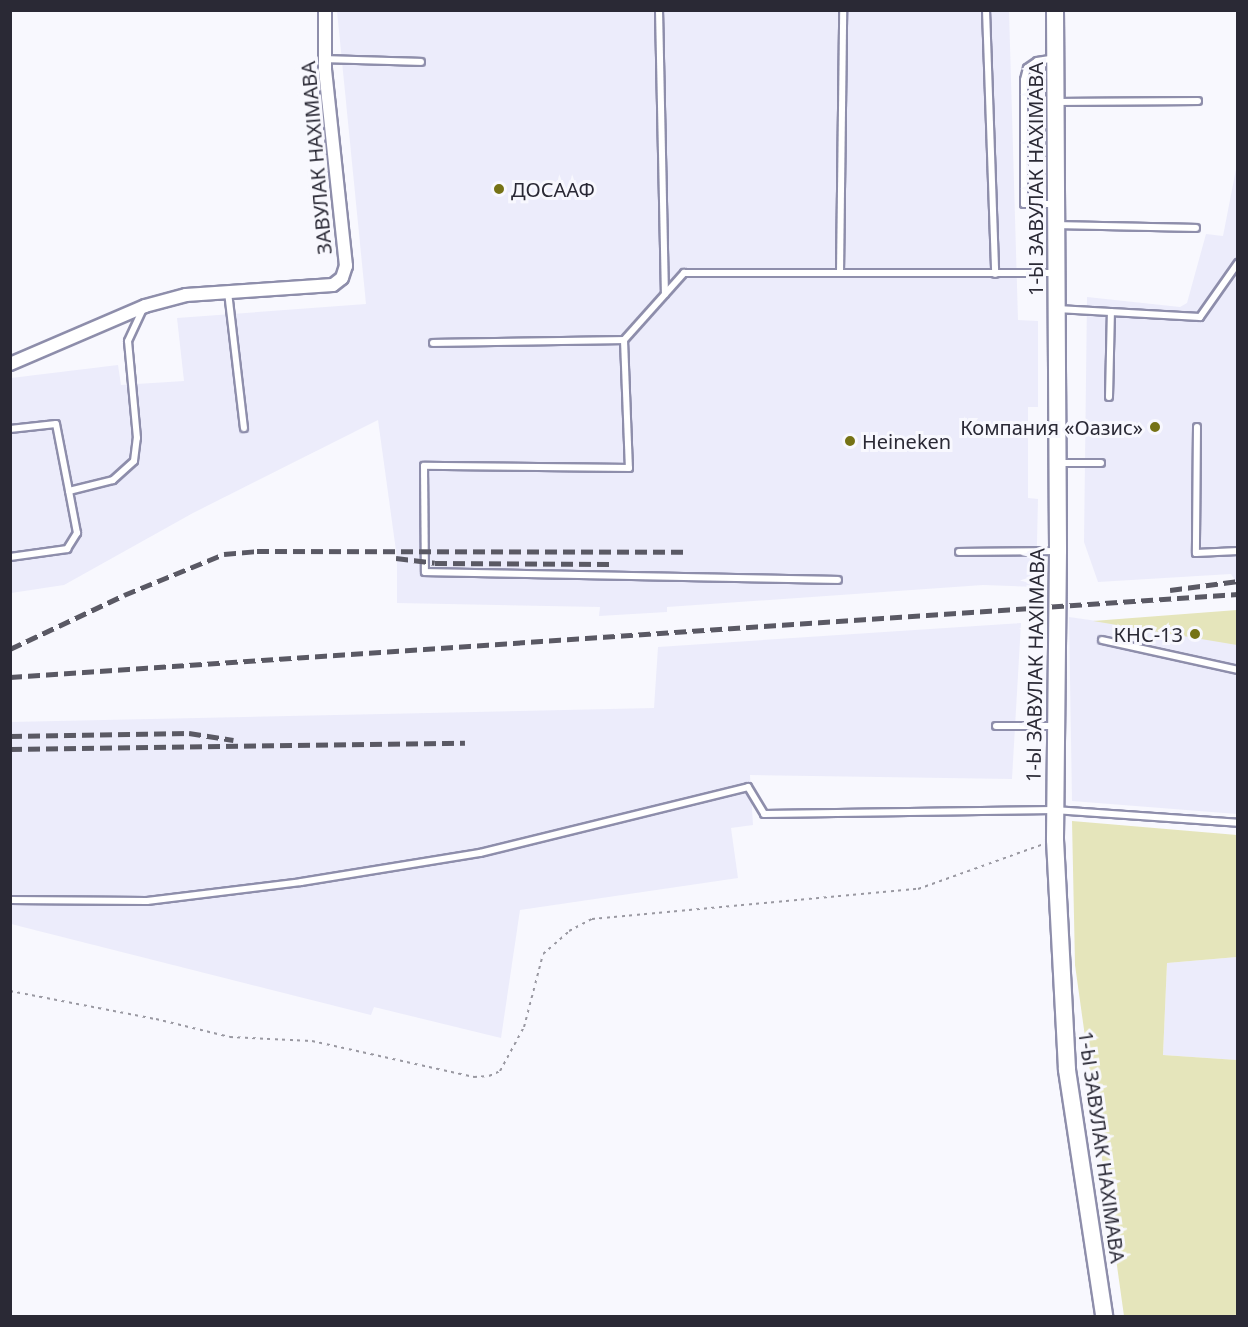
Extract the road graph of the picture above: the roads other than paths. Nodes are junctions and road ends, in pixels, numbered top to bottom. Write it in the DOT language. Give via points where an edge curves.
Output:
graph roads {
  1 [pos="325,10"];
  2 [pos="843,10"];
  3 [pos="986,10"];
  4 [pos="1055,10"];
  5 [pos="660,11"];
  6 [pos="1055,58"];
  7 [pos="325,59"];
  8 [pos="421,62"];
  9 [pos="1198,100"];
  10 [pos="1055,102"];
  11 [pos="1056,204"];
  12 [pos="1056,225"];
  13 [pos="1196,228"];
  14 [pos="1238,263"];
  15 [pos="840,273"];
  16 [pos="1056,273"];
  17 [pos="995,274"];
  18 [pos="228,292"];
  19 [pos="665,294"];
  20 [pos="145,306"];
  21 [pos="1056,309"];
  22 [pos="1111,312"];
  23 [pos="624,340"];
  24 [pos="433,343"];
  25 [pos="10,364"];
  26 [pos="1109,397"];
  27 [pos="1197,427"];
  28 [pos="244,428"];
  29 [pos="10,429"];
  30 [pos="1058,463"];
  31 [pos="1101,463"];
  32 [pos="69,491"];
  33 [pos="1058,551"];
  34 [pos="1238,551"];
  35 [pos="959,552"];
  36 [pos="10,557"];
  37 [pos="838,579"];
  38 [pos="1102,640"];
  39 [pos="1238,670"];
  40 [pos="996,726"];
  41 [pos="1054,726"];
  42 [pos="1054,810"];
  43 [pos="1238,823"];
  44 [pos="10,900"];
  45 [pos="1104,1317"];
  1 -- 7 [label="street, ЗАВУЛАК НАХІМАВА"];
  2 -- 15 [label="lane"];
  3 -- 17 [label="lane"];
  4 -- 6 [label="street, 1-Ы ЗАВУЛАК НАХІМАВА"];
  5 -- 19 [label="lane"];
  6 -- 10 [label="street, 1-Ы ЗАВУЛАК НАХІМАВА"];
  6 -- 11 [label="lane" via="1037,61 1027,68 1023,80 1024,204"];
  7 -- 8 [label="lane"];
  7 -- 18 [label="street, ЗАВУЛАК НАХІМАВА" via="346,266 342,278 333,285"];
  9 -- 10 [label="lane"];
  10 -- 11 [label="street, 1-Ы ЗАВУЛАК НАХІМАВА"];
  11 -- 12 [label="street, 1-Ы ЗАВУЛАК НАХІМАВА"];
  12 -- 13 [label="lane"];
  12 -- 16 [label="street, 1-Ы ЗАВУЛАК НАХІМАВА"];
  14 -- 22 [label="lane" via="1200,316"];
  15 -- 17 [label="lane"];
  15 -- 19 [label="lane" via="684,273"];
  16 -- 17 [label="lane"];
  16 -- 21 [label="street, 1-Ы ЗАВУЛАК НАХІМАВА"];
  18 -- 20 [label="street, ЗАВУЛАК НАХІМАВА" via="186,295"];
  18 -- 28 [label="lane"];
  19 -- 23 [label="lane"];
  20 -- 25 [label="street, ЗАВУЛАК НАХІМАВА"];
  20 -- 32 [label="lane" via="128,341 138,438 134,461 113,480"];
  21 -- 22 [label="lane"];
  21 -- 30 [label="street, 1-Ы ЗАВУЛАК НАХІМАВА"];
  22 -- 26 [label="lane"];
  23 -- 24 [label="lane"];
  23 -- 37 [label="lane" via="629,468 424,466 425,572"];
  27 -- 34 [label="lane" via="1196,553"];
  29 -- 32 [label="lane" via="56,424"];
  30 -- 31 [label="lane"];
  30 -- 33 [label="street, 1-Ы ЗАВУЛАК НАХІМАВА"];
  32 -- 36 [label="lane" via="77,533 67,549"];
  33 -- 35 [label="lane"];
  33 -- 41 [label="street, 1-Ы ЗАВУЛАК НАХІМАВА"];
  38 -- 39 [label="lane"];
  40 -- 41 [label="lane"];
  41 -- 42 [label="street, 1-Ы ЗАВУЛАК НАХІМАВА"];
  42 -- 43 [label="lane"];
  42 -- 44 [label="lane" via="764,814 748,787 480,854 301,882 147,901"];
  42 -- 45 [label="street, 1-Ы ЗАВУЛАК НАХІМАВА" via="1067,1070"];
}
